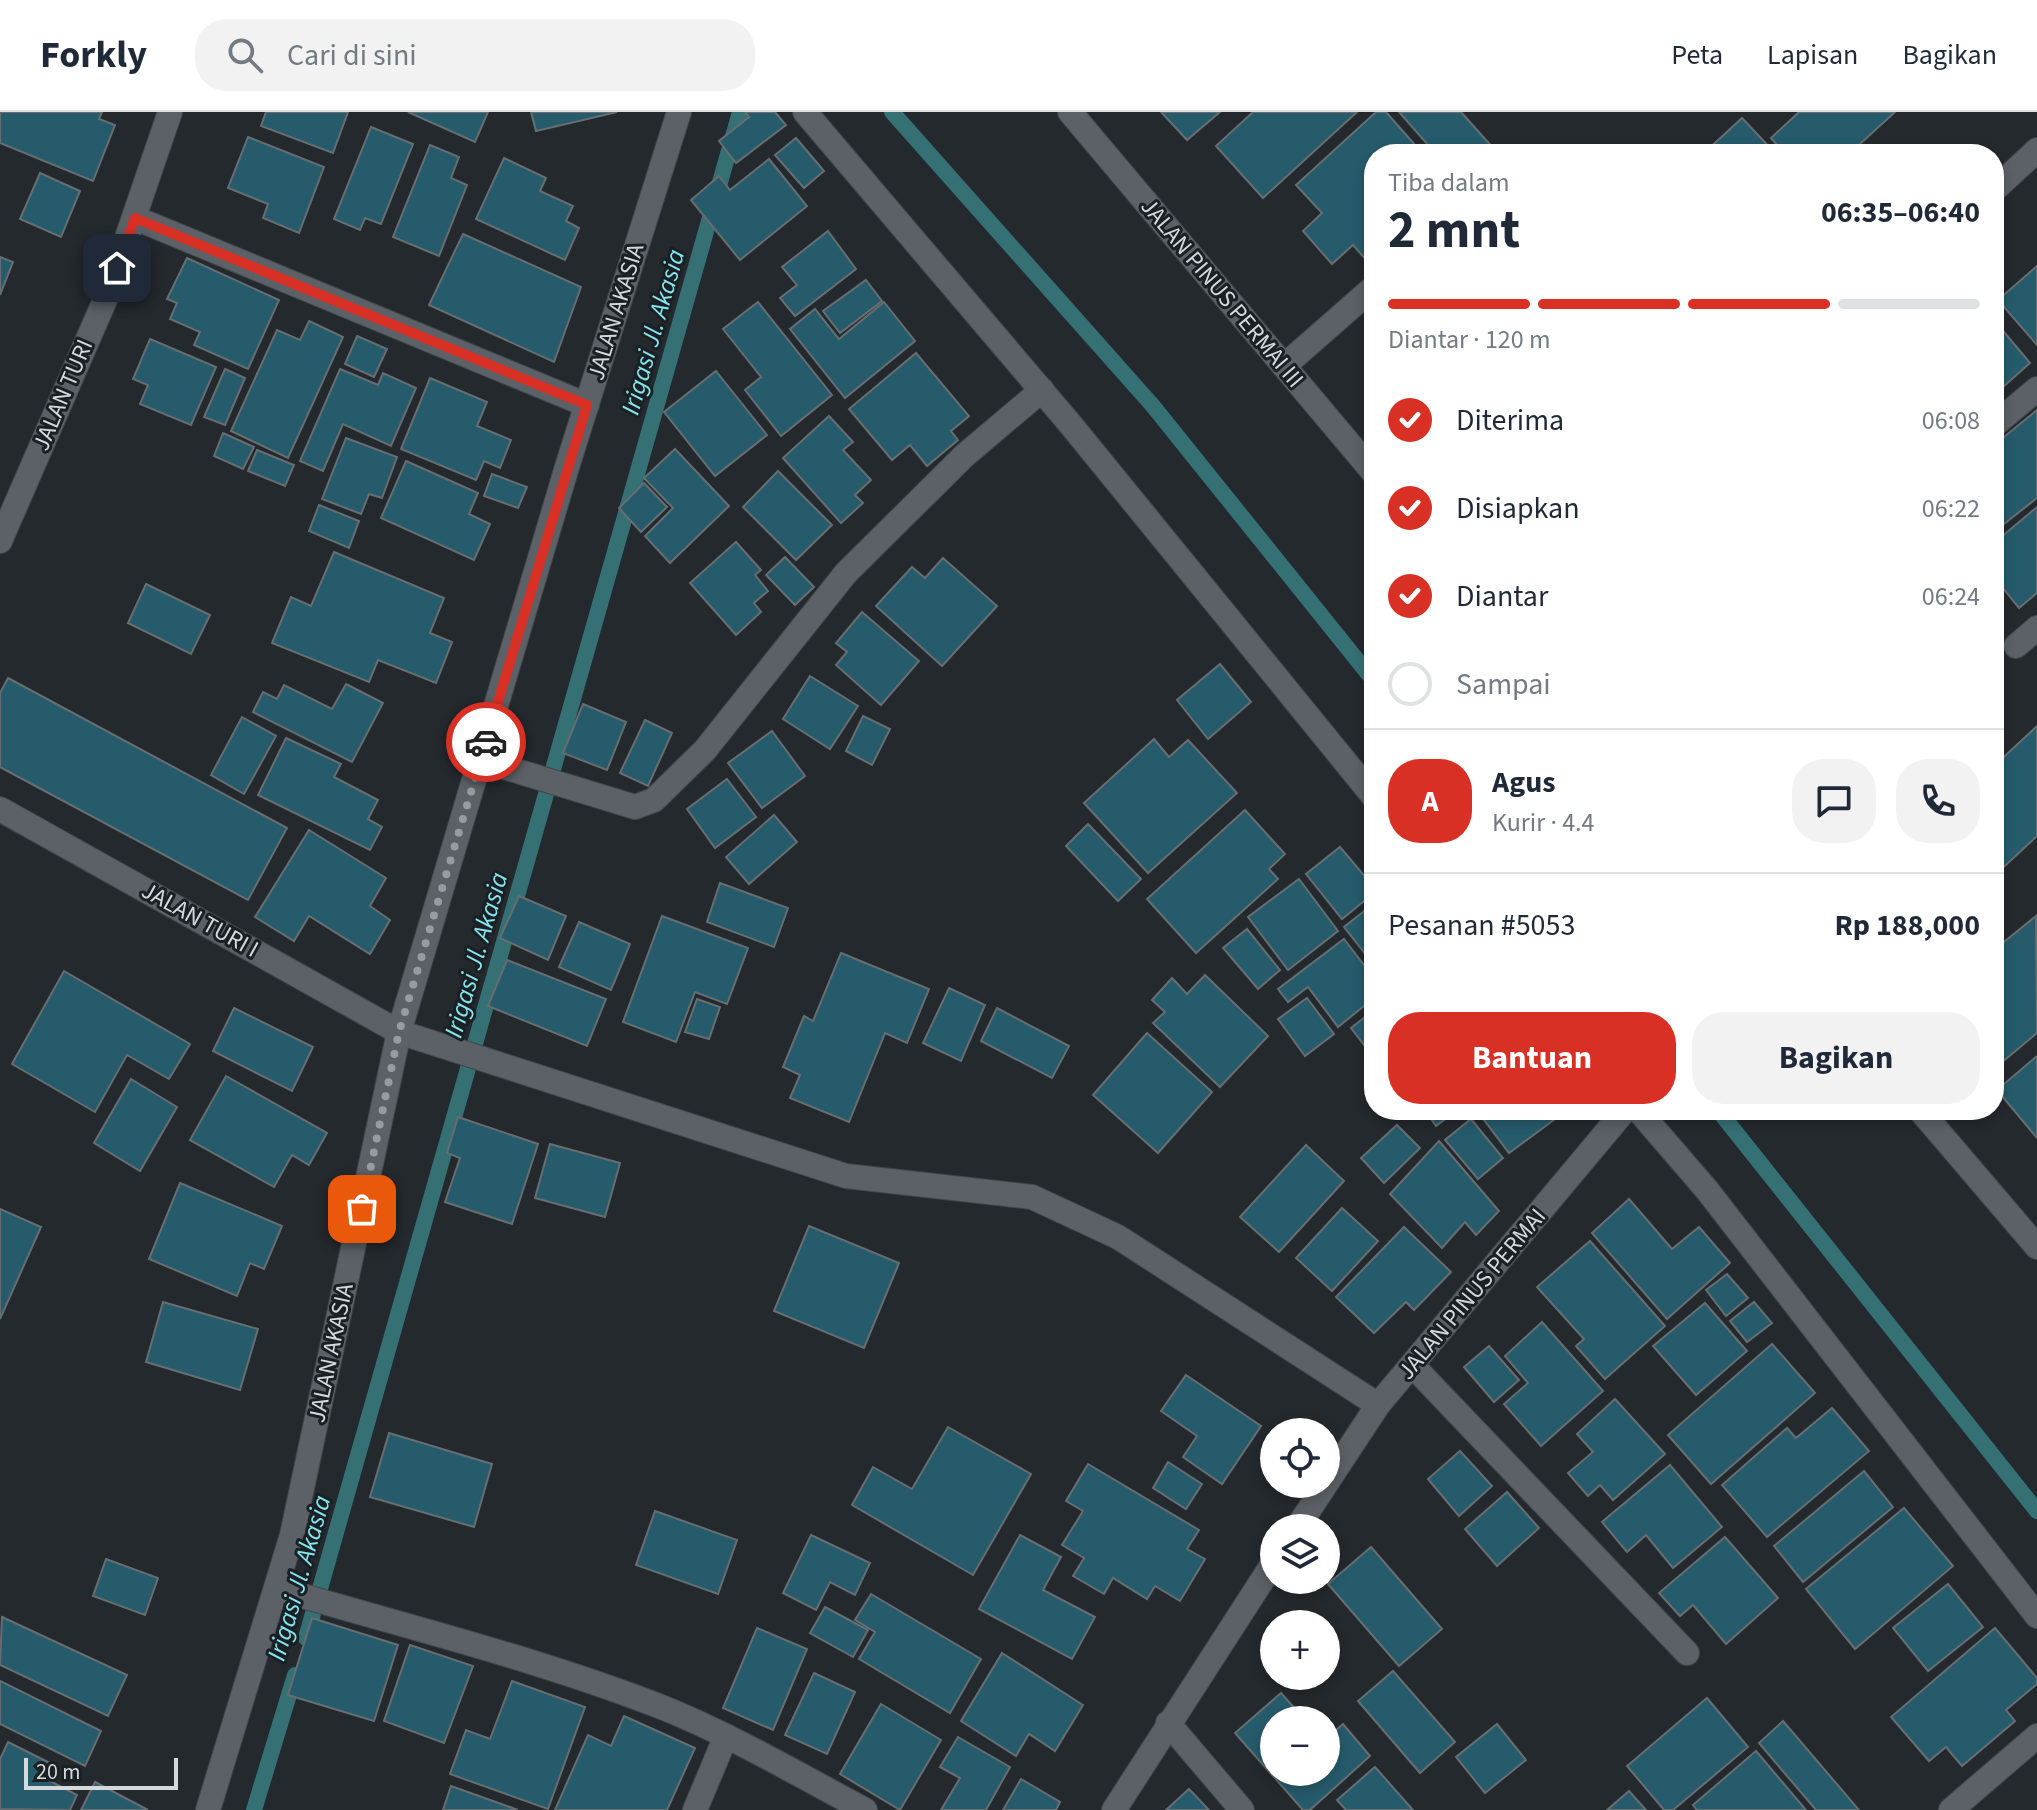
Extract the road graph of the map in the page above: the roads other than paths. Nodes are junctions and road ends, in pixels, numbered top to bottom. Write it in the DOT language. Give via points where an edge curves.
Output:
graph roads {
  1 [pos="170,112"];
  2 [pos="679,112"];
  3 [pos="805,112"];
  4 [pos="1070,112"];
  5 [pos="2037,150"];
  6 [pos="2004,181"];
  7 [pos="135,218"];
  8 [pos="1364,296"];
  9 [pos="1284,366"];
  10 [pos="2037,389"];
  11 [pos="1042,390"];
  12 [pos="587,405"];
  13 [pos="2004,417"];
  14 [pos="1364,461"];
  15 [pos="0,541"];
  16 [pos="2037,628"];
  17 [pos="2016,646"];
  18 [pos="481,760"];
  19 [pos="1364,785"];
  20 [pos="0,809"];
  21 [pos="399,1032"];
  22 [pos="1617,1120"];
  23 [pos="1647,1120"];
  24 [pos="1929,1120"];
  25 [pos="2036,1243"];
  26 [pos="1413,1366"];
  27 [pos="1378,1405"];
  28 [pos="1306,1514"];
  29 [pos="1260,1583"];
  30 [pos="279,1589"];
  31 [pos="2037,1616"];
  32 [pos="1687,1653"];
  33 [pos="1168,1723"];
  34 [pos="726,1736"];
  35 [pos="2037,1736"];
  36 [pos="208,1810"];
  37 [pos="695,1810"];
  38 [pos="865,1810"];
  39 [pos="1114,1810"];
  40 [pos="1242,1810"];
  41 [pos="1951,1810"];
  1 -- 7 [label="street, JALAN TURI"];
  2 -- 12 [label="street, JALAN AKASIA"];
  3 -- 11 [label="street"];
  4 -- 9 [label="street, JALAN PINUS PERMAI III"];
  5 -- 6 [label="street"];
  7 -- 12 [label="street"];
  7 -- 15 [label="street, JALAN TURI" via="108,293"];
  8 -- 9 [label="street"];
  9 -- 14 [label="street, JALAN PINUS PERMAI III"];
  10 -- 13 [label="street"];
  11 -- 18 [label="street" via="964,456 846,573 705,750 654,800 635,807"];
  11 -- 19 [label="street"];
  12 -- 18 [label="street, JALAN AKASIA"];
  16 -- 17 [label="street"];
  18 -- 21 [label="street, JALAN AKASIA"];
  20 -- 21 [label="street, JALAN TURI I"];
  21 -- 27 [label="street, JALAN TURI I" via="846,1176 1032,1197 1053,1205 1118,1237"];
  21 -- 30 [label="street, JALAN AKASIA"];
  22 -- 26 [label="street, JALAN PINUS PERMAI"];
  23 -- 31 [label="street" via="1707,1190"];
  24 -- 25 [label="street"];
  26 -- 27 [label="street, JALAN PINUS PERMAI"];
  26 -- 32 [label="street"];
  27 -- 28 [label="street, JALAN PINUS PERMAI"];
  29 -- 33 [label="street"];
  30 -- 34 [label="street" via="518,1659 662,1708"];
  30 -- 36 [label="street, JALAN AKASIA"];
  33 -- 39 [label="street"];
  33 -- 40 [label="street"];
  34 -- 37 [label="street"];
  34 -- 38 [label="street"];
  35 -- 41 [label="street"];
}
